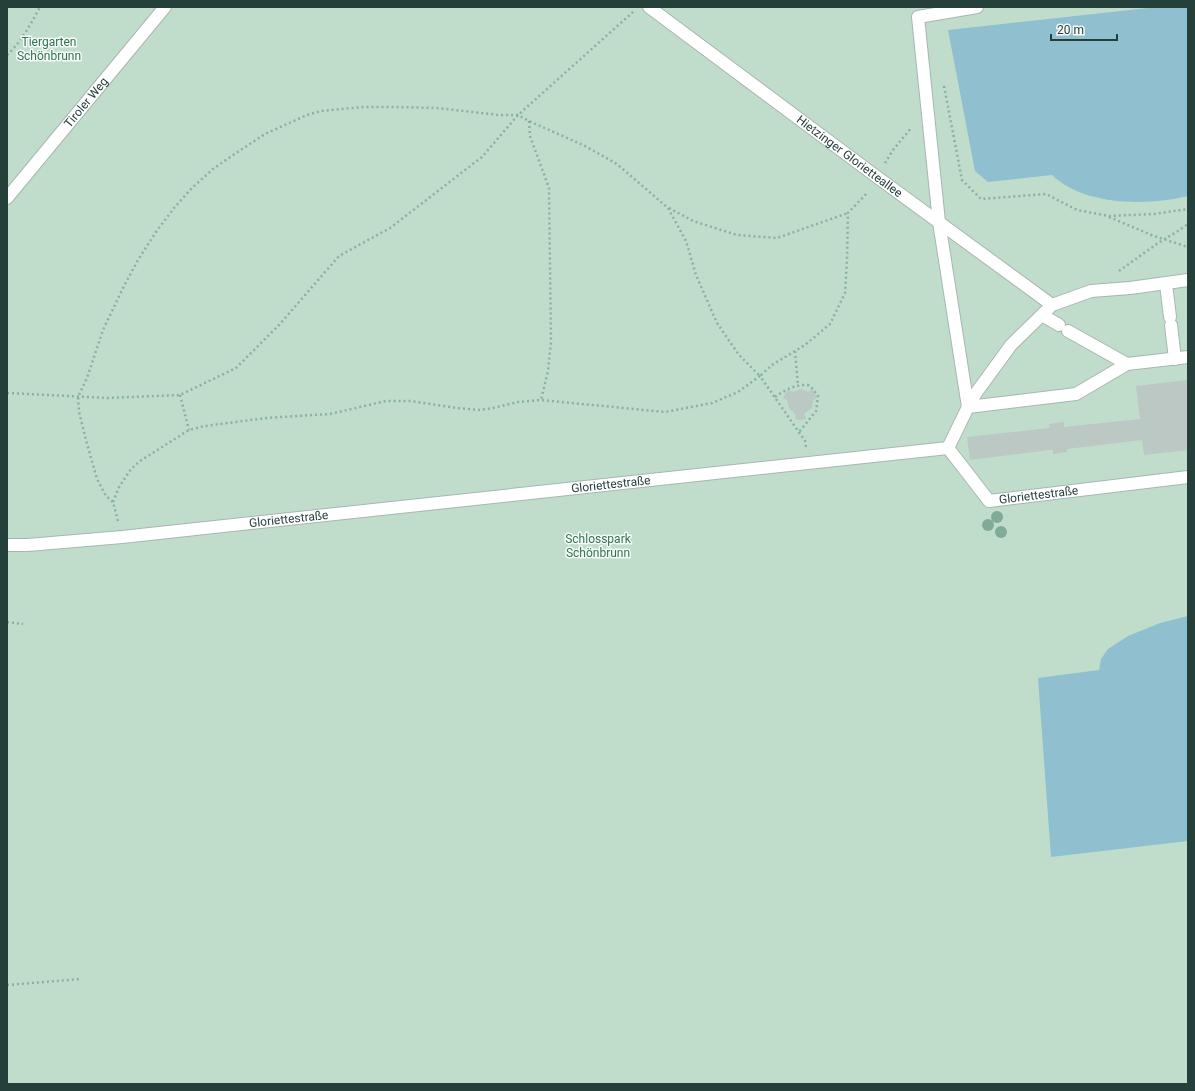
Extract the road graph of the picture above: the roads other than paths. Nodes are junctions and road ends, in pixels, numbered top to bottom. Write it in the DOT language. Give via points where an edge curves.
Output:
graph roads {
  1 [pos="165,7"];
  2 [pos="649,7"];
  3 [pos="977,7"];
  4 [pos="7,198"];
  5 [pos="939,222"];
  6 [pos="1188,280"];
  7 [pos="1166,284"];
  8 [pos="1052,305"];
  9 [pos="1042,315"];
  10 [pos="1188,357"];
  11 [pos="1175,359"];
  12 [pos="1127,364"];
  13 [pos="968,407"];
  14 [pos="948,448"];
  15 [pos="1188,477"];
  16 [pos="7,545"];
  1 -- 4 [label="street, Tiroler Weg"];
  2 -- 5 [label="street, Hietzinger Glorietteallee"];
  3 -- 5 [label="street" via="918,17"];
  5 -- 8 [label="street, Hietzinger Glorietteallee"];
  5 -- 13 [label="street"];
  6 -- 7 [label="street"];
  7 -- 8 [label="street" via="1091,291"];
  7 -- 11 [label="street"];
  8 -- 9 [label="street"];
  9 -- 12 [label="street"];
  9 -- 13 [label="street" via="1011,345"];
  10 -- 11 [label="street"];
  11 -- 12 [label="street"];
  12 -- 13 [label="street" via="1076,394"];
  13 -- 14 [label="street"];
  14 -- 15 [label="street, Gloriettestraße" via="989,500"];
  14 -- 16 [label="street, Gloriettestraße" via="122,537"];
}
